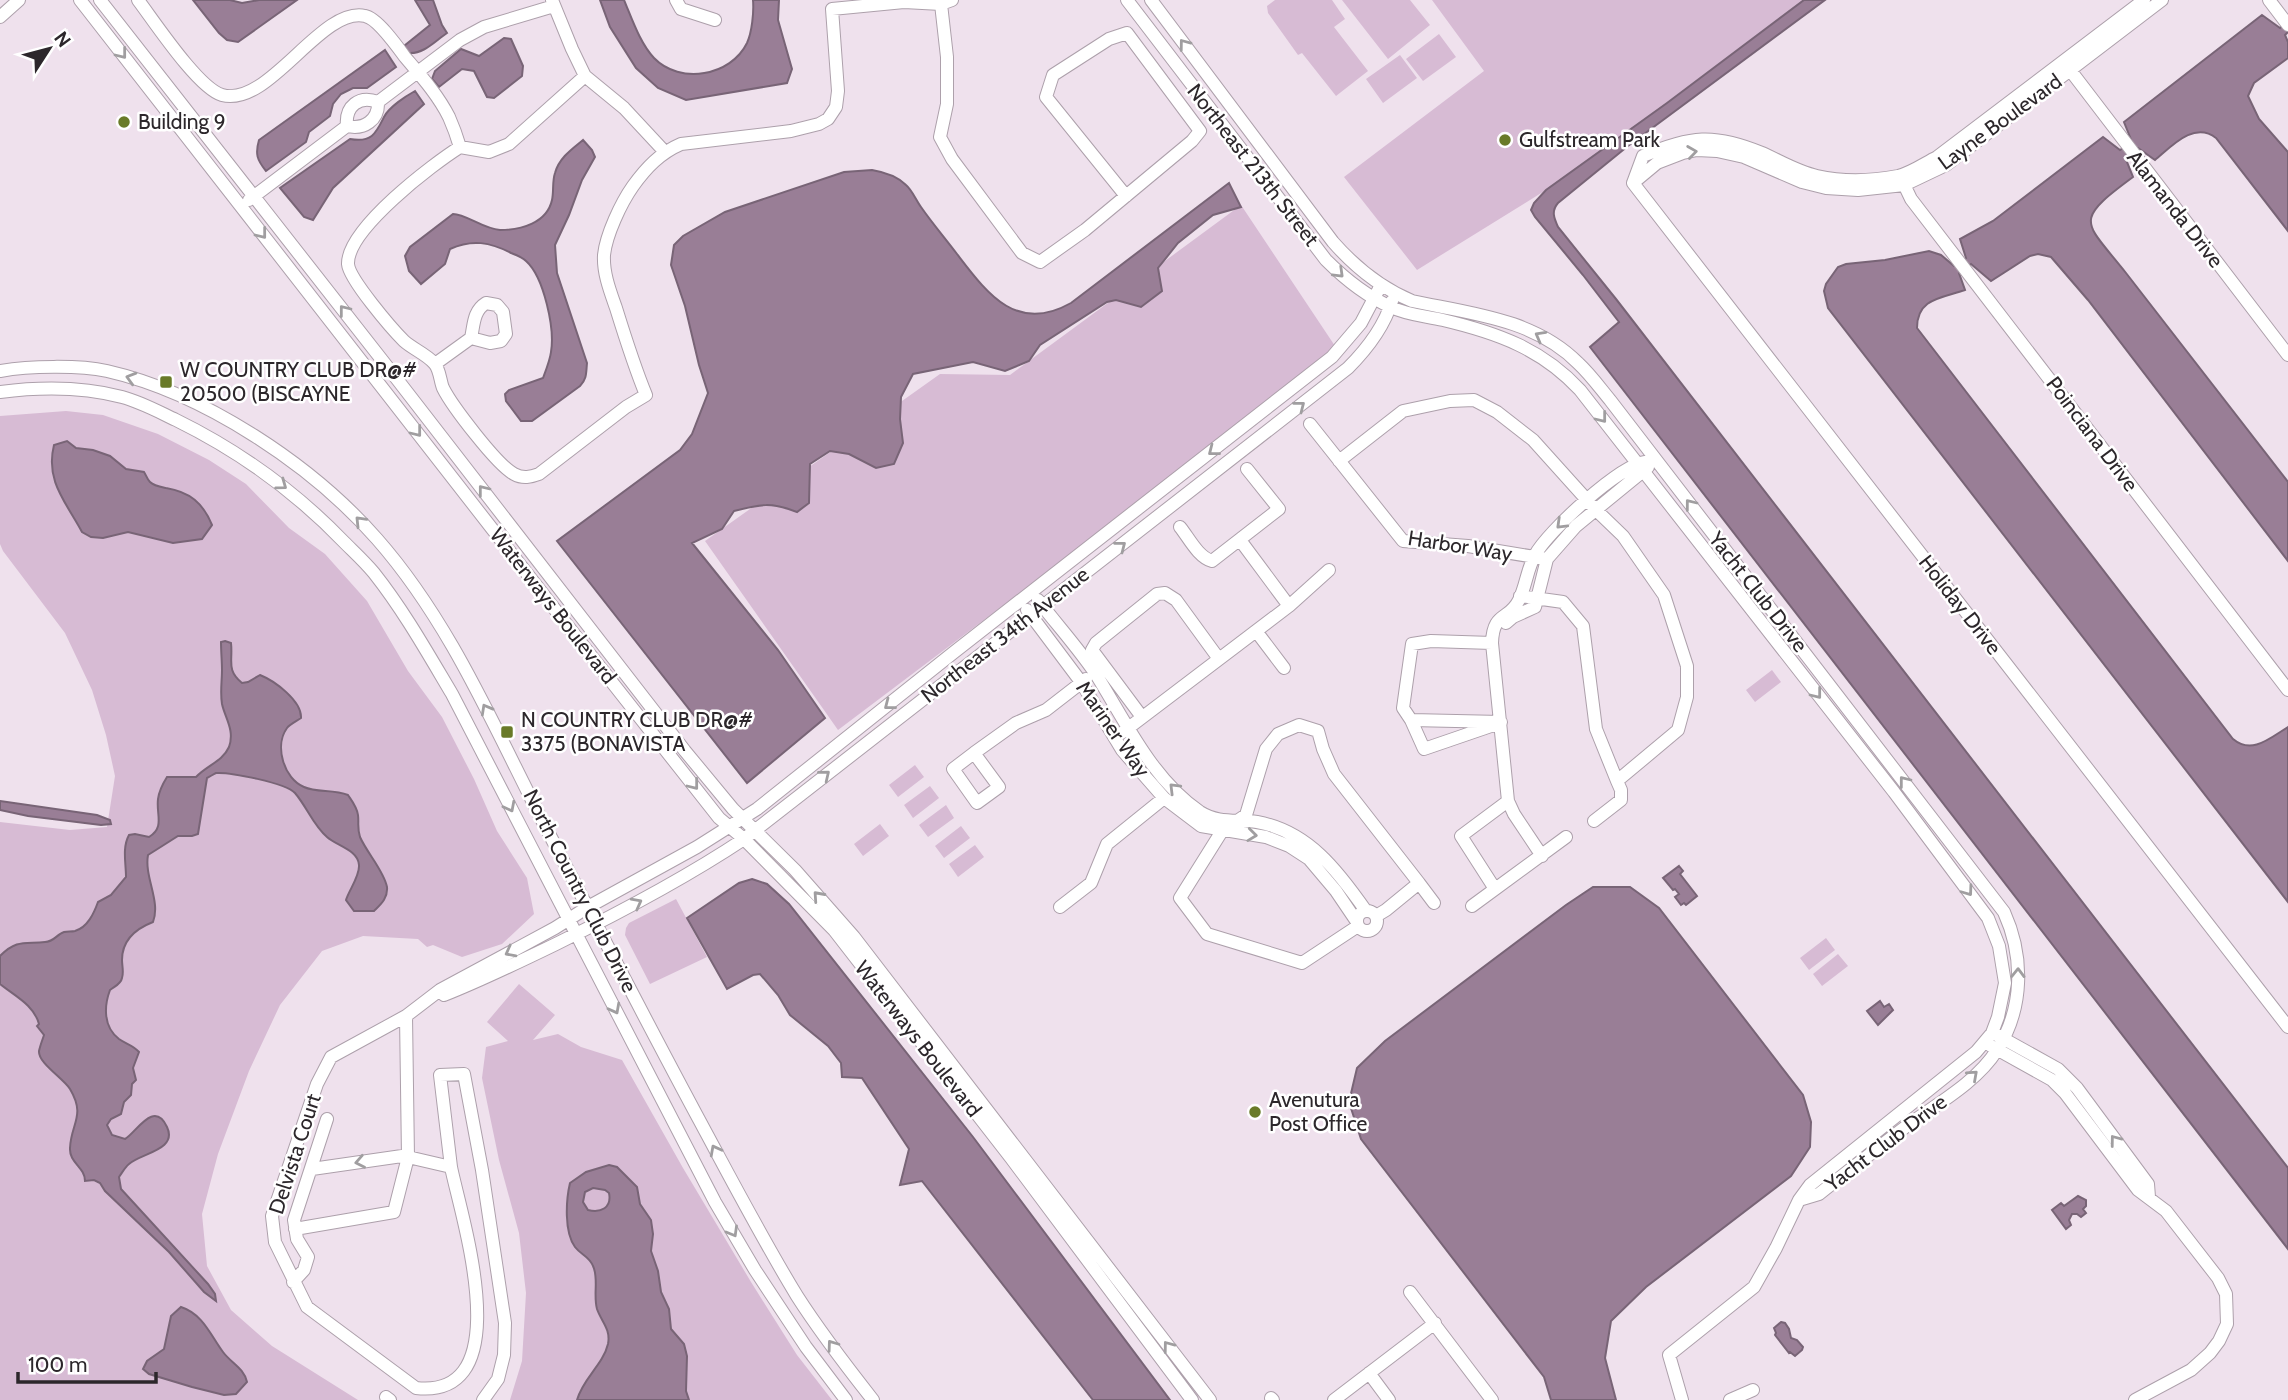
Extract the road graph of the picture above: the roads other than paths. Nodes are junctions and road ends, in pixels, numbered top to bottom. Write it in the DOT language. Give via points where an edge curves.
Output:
graph roads {
  1 [pos="19,0"];
  2 [pos="80,0"];
  3 [pos="100,0"];
  4 [pos="138,0"];
  5 [pos="676,0"];
  6 [pos="1127,0"];
  7 [pos="1151,0"];
  8 [pos="2144,0"];
  9 [pos="2162,0"];
  10 [pos="2269,0"];
  11 [pos="946,2"];
  12 [pos="553,3"];
  13 [pos="0,17"];
  14 [pos="715,20"];
  15 [pos="2288,25"];
  16 [pos="2067,66"];
  17 [pos="418,72"];
  18 [pos="585,76"];
  19 [pos="378,102"];
  20 [pos="346,126"];
  21 [pos="460,147"];
  22 [pos="664,151"];
  23 [pos="1902,180"];
  24 [pos="1633,183"];
  25 [pos="254,195"];
  26 [pos="1126,195"];
  27 [pos="240,206"];
  28 [pos="1381,285"];
  29 [pos="1395,293"];
  30 [pos="1373,298"];
  31 [pos="1394,309"];
  32 [pos="471,338"];
  33 [pos="2288,355"];
  34 [pos="435,364"];
  35 [pos="0,371"];
  36 [pos="0,392"];
  37 [pos="1310,424"];
  38 [pos="1656,460"];
  39 [pos="1339,461"];
  40 [pos="1640,467"];
  41 [pos="1247,469"];
  42 [pos="1587,499"];
  43 [pos="1596,510"];
  44 [pos="1181,527"];
  45 [pos="1240,540"];
  46 [pos="1534,557"];
  47 [pos="1547,559"];
  48 [pos="1329,570"];
  49 [pos="1032,592"];
  50 [pos="1519,599"];
  51 [pos="1537,600"];
  52 [pos="1020,601"];
  53 [pos="1042,606"];
  54 [pos="1289,606"];
  55 [pos="1031,615"];
  56 [pos="1256,631"];
  57 [pos="1492,643"];
  58 [pos="1219,659"];
  59 [pos="1284,668"];
  60 [pos="1095,673"];
  61 [pos="1081,682"];
  62 [pos="2288,690"];
  63 [pos="1142,717"];
  64 [pos="1411,720"];
  65 [pos="1501,722"];
  66 [pos="1128,729"];
  67 [pos="1116,739"];
  68 [pos="974,753"];
  69 [pos="1617,781"];
  70 [pos="1164,798"];
  71 [pos="1508,801"];
  72 [pos="743,819"];
  73 [pos="1237,821"];
  74 [pos="1594,821"];
  75 [pos="730,827"];
  76 [pos="755,831"];
  77 [pos="1222,831"];
  78 [pos="1566,837"];
  79 [pos="744,839"];
  80 [pos="1542,856"];
  81 [pos="1419,883"];
  82 [pos="1495,889"];
  83 [pos="1434,903"];
  84 [pos="1472,906"];
  85 [pos="589,907"];
  86 [pos="1060,907"];
  87 [pos="1371,913"];
  88 [pos="569,919"];
  89 [pos="597,923"];
  90 [pos="1358,924"];
  91 [pos="576,934"];
  92 [pos="421,1004"];
  93 [pos="406,1016"];
  94 [pos="2288,1027"];
  95 [pos="1994,1041"];
  96 [pos="327,1119"];
  97 [pos="409,1156"];
  98 [pos="451,1167"];
  99 [pos="312,1169"];
  100 [pos="295,1229"];
  101 [pos="293,1282"];
  102 [pos="1410,1292"];
  103 [pos="1435,1322"];
  104 [pos="849,1368"];
  105 [pos="1369,1373"];
  106 [pos="832,1381"];
  107 [pos="1753,1390"];
  108 [pos="483,1400"];
  109 [pos="846,1400"];
  110 [pos="873,1400"];
  111 [pos="1192,1400"];
  112 [pos="1210,1400"];
  113 [pos="1334,1400"];
  114 [pos="1389,1400"];
  115 [pos="1492,1400"];
  116 [pos="1682,1400"];
  117 [pos="1730,1400"];
  118 [pos="2135,1400"];
  1 -- 13 [label="street"];
  2 -- 27 [label="street, Waterways Boulevard, one-way"];
  3 -- 25 [label="street, Waterways Boulevard"];
  4 -- 17 [label="street" via="205,85 222,95 241,96 264,82 348,15 374,20"];
  5 -- 14 [label="street" via="681,9"];
  6 -- 30 [label="street, Northeast 213th Street, one-way" via="1326,260"];
  28 -- 7 [label="street, Northeast 213th Street, one-way" via="1333,242"];
  8 -- 16 [label="street, Layne Boulevard"];
  9 -- 16 [label="street, Layne Boulevard"];
  10 -- 15 [label="street"];
  11 -- 22 [label="street" via="832,9 838,91 835,107 820,124 681,144"];
  11 -- 26 [label="street" via="947,104 940,136 1022,253 1040,262"];
  12 -- 17 [label="street" via="484,27"];
  12 -- 18 [label="street"];
  16 -- 23 [label="street, Layne Boulevard" via="1946,165"];
  16 -- 33 [label="street, Alamanda Drive"];
  17 -- 19 [label="street"];
  17 -- 21 [label="street" via="448,116"];
  18 -- 21 [label="street" via="509,144 489,152"];
  18 -- 22 [label="street" via="624,108"];
  19 -- 20 [label="street" via="374,119 355,128"];
  19 -- 20 [label="street" via="359,100 349,108"];
  20 -- 25 [label="street"];
  21 -- 34 [label="street" via="411,182 378,215 356,240 348,264 372,303 404,340"];
  22 -- 34 [label="street" via="626,195 606,240 604,258 646,395 528,478 503,466 458,413"];
  23 -- 24 [label="street, Layne Boulevard" via="1858,190 1826,188 1762,153 1712,139 1685,140 1643,156"];
  23 -- 62 [label="street, Poinciana Drive" via="1911,199"];
  24 -- 94 [label="street, Holiday Drive"];
  25 -- 27 [label="street"];
  72 -- 25 [label="street, Waterways Boulevard, one-way" via="685,751"];
  26 -- 26 [label="street" via="1046,97 1053,75 1109,39 1127,33 1200,131"];
  27 -- 75 [label="street, Waterways Boulevard, one-way"];
  28 -- 29 [label="street, Northeast 213th Street"];
  28 -- 30 [label="street, Northeast 34th Avenue"];
  29 -- 31 [label="street, Northeast 34th Avenue"];
  38 -- 29 [label="street, Yacht Club Drive, one-way" via="1578,362 1551,342 1521,326"];
  30 -- 31 [label="street, Northeast 213th Street"];
  30 -- 49 [label="street, Northeast 34th Avenue, one-way" via="1361,323 1332,357"];
  31 -- 40 [label="street, Yacht Club Drive, one-way" via="1504,338 1538,354 1580,390"];
  53 -- 31 [label="street, Northeast 34th Avenue, one-way" via="1348,368"];
  32 -- 34 [label="street"];
  85 -- 35 [label="street, North Country Club Drive, one-way" via="431,609 378,540 335,496 238,426 153,385 104,370 46,367"];
  36 -- 88 [label="street, North Country Club Drive, one-way" via="87,391 122,397 156,410 226,446 323,520 372,571 412,625"];
  37 -- 39 [label="street, Harbor Way"];
  38 -- 40 [label="street, Harbor Way"];
  95 -- 38 [label="street, Yacht Club Drive, one-way" via="2014,1011 2019,978 2015,943 2004,912"];
  39 -- 42 [label="street" via="1403,411 1474,400 1533,440"];
  39 -- 46 [label="street, Harbor Way" via="1403,541"];
  40 -- 42 [label="street, Harbor Way"];
  40 -- 43 [label="street, Harbor Way"];
  40 -- 95 [label="street, Yacht Club Drive, one-way" via="1988,918 1999,946 2005,983"];
  41 -- 45 [label="street" via="1279,509"];
  42 -- 43 [label="street"];
  42 -- 46 [label="street, Harbor Way, one-way" via="1543,541"];
  43 -- 47 [label="street, Harbor Way"];
  43 -- 69 [label="street" via="1623,536 1664,595 1687,666 1687,697 1678,730"];
  44 -- 45 [label="street" via="1207,560"];
  45 -- 54 [label="street"];
  46 -- 47 [label="street, Harbor Way"];
  46 -- 50 [label="street, Harbor Way"];
  47 -- 51 [label="street, Harbor Way"];
  48 -- 54 [label="street"];
  49 -- 52 [label="street, Northeast 34th Avenue"];
  49 -- 53 [label="street, Mariner Way"];
  50 -- 51 [label="street, Harbor Way"];
  50 -- 57 [label="street" via="1492,628"];
  51 -- 57 [label="street" via="1535,607 1496,632"];
  51 -- 69 [label="street, Harbor Way" via="1563,602 1583,625 1596,729"];
  52 -- 55 [label="street, Mariner Way"];
  52 -- 72 [label="street, Northeast 34th Avenue, one-way"];
  53 -- 55 [label="street, Northeast 34th Avenue"];
  53 -- 60 [label="street, Mariner Way"];
  54 -- 56 [label="street"];
  55 -- 61 [label="street, Mariner Way"];
  76 -- 55 [label="street, Northeast 34th Avenue, one-way"];
  56 -- 58 [label="street"];
  56 -- 59 [label="street"];
  57 -- 64 [label="street" via="1412,644 1403,708"];
  57 -- 65 [label="street"];
  58 -- 63 [label="street"];
  58 -- 63 [label="street" via="1176,600 1157,594 1092,649"];
  60 -- 61 [label="street"];
  60 -- 66 [label="street, Mariner Way"];
  61 -- 67 [label="street, Mariner Way"];
  61 -- 68 [label="street" via="1046,710 1016,723"];
  63 -- 66 [label="street"];
  64 -- 65 [label="street"];
  64 -- 65 [label="street" via="1424,749"];
  65 -- 71 [label="street"];
  66 -- 67 [label="street"];
  73 -- 66 [label="street, Mariner Way, one-way" via="1217,820 1200,811 1174,789"];
  67 -- 70 [label="street, Mariner Way"];
  69 -- 74 [label="street" via="1621,800"];
  70 -- 77 [label="street, Mariner Way" via="1201,826"];
  70 -- 86 [label="street" via="1107,844 1091,883"];
  71 -- 80 [label="street"];
  71 -- 82 [label="street" via="1461,836"];
  72 -- 75 [label="street, Northeast 34th Avenue"];
  72 -- 76 [label="street, Waterways Boulevard"];
  73 -- 77 [label="street"];
  73 -- 81 [label="street" via="1246,815 1266,749 1278,734 1298,724 1318,731 1334,774"];
  73 -- 87 [label="street, Mariner Way" via="1256,822 1302,838"];
  75 -- 79 [label="street, Waterways Boulevard"];
  75 -- 85 [label="street, Northeast 34th Avenue"];
  76 -- 79 [label="street, Northeast 34th Avenue"];
  112 -- 76 [label="street, Waterways Boulevard, one-way" via="854,937"];
  77 -- 90 [label="street, Mariner Way, one-way" via="1266,837 1299,852 1336,891"];
  77 -- 90 [label="street" via="1180,898 1207,934 1302,963"];
  78 -- 80 [label="street"];
  89 -- 79 [label="street, Northeast 34th Avenue, one-way" via="678,882"];
  79 -- 111 [label="street, Waterways Boulevard" via="834,930"];
  80 -- 82 [label="street"];
  81 -- 83 [label="street"];
  81 -- 87 [label="street" via="1386,910"];
  82 -- 84 [label="street"];
  85 -- 88 [label="street, Northeast 34th Avenue"];
  85 -- 89 [label="street, North Country Club Drive"];
  87 -- 90 [label="street" via="1359,914"];
  87 -- 90 [label="street" via="1377,924 1372,930"];
  88 -- 91 [label="street, North Country Club Drive"];
  88 -- 92 [label="street, Northeast 34th Avenue, one-way"];
  89 -- 91 [label="street, Northeast 34th Avenue"];
  104 -- 89 [label="street, North Country Club Drive, one-way" via="799,1298 745,1205"];
  91 -- 92 [label="street, Northeast 34th Avenue"];
  91 -- 106 [label="street, North Country Club Drive, one-way" via="715,1202 755,1270"];
  92 -- 93 [label="street, Delvista Court"];
  93 -- 97 [label="street"];
  93 -- 101 [label="street, Delvista Court" via="331,1056 317,1083 272,1216 275,1242"];
  95 -- 116 [label="street, Yacht Club Drive" via="1972,1077 1819,1194 1800,1200 1754,1287 1669,1355"];
  95 -- 118 [label="street" via="2077,1088 2148,1184 2149,1197 2166,1210 2226,1294 2227,1324 2210,1353 2191,1370"];
  96 -- 99 [label="street"];
  97 -- 98 [label="street"];
  97 -- 99 [label="street, one-way"];
  97 -- 100 [label="street" via="394,1212"];
  98 -- 101 [label="street, Delvista Court" via="479,1329 468,1379 453,1390 435,1394 416,1388 307,1307"];
  98 -- 108 [label="street" via="440,1075 464,1074 505,1323 498,1379"];
  99 -- 100 [label="street"];
  100 -- 101 [label="street" via="308,1257"];
  102 -- 103 [label="street"];
  103 -- 105 [label="street"];
  103 -- 115 [label="street"];
  104 -- 106 [label="street"];
  104 -- 110 [label="street, North Country Club Drive"];
  105 -- 113 [label="street"];
  105 -- 114 [label="street"];
  106 -- 109 [label="street, North Country Club Drive"];
  107 -- 117 [label="street"];
}
